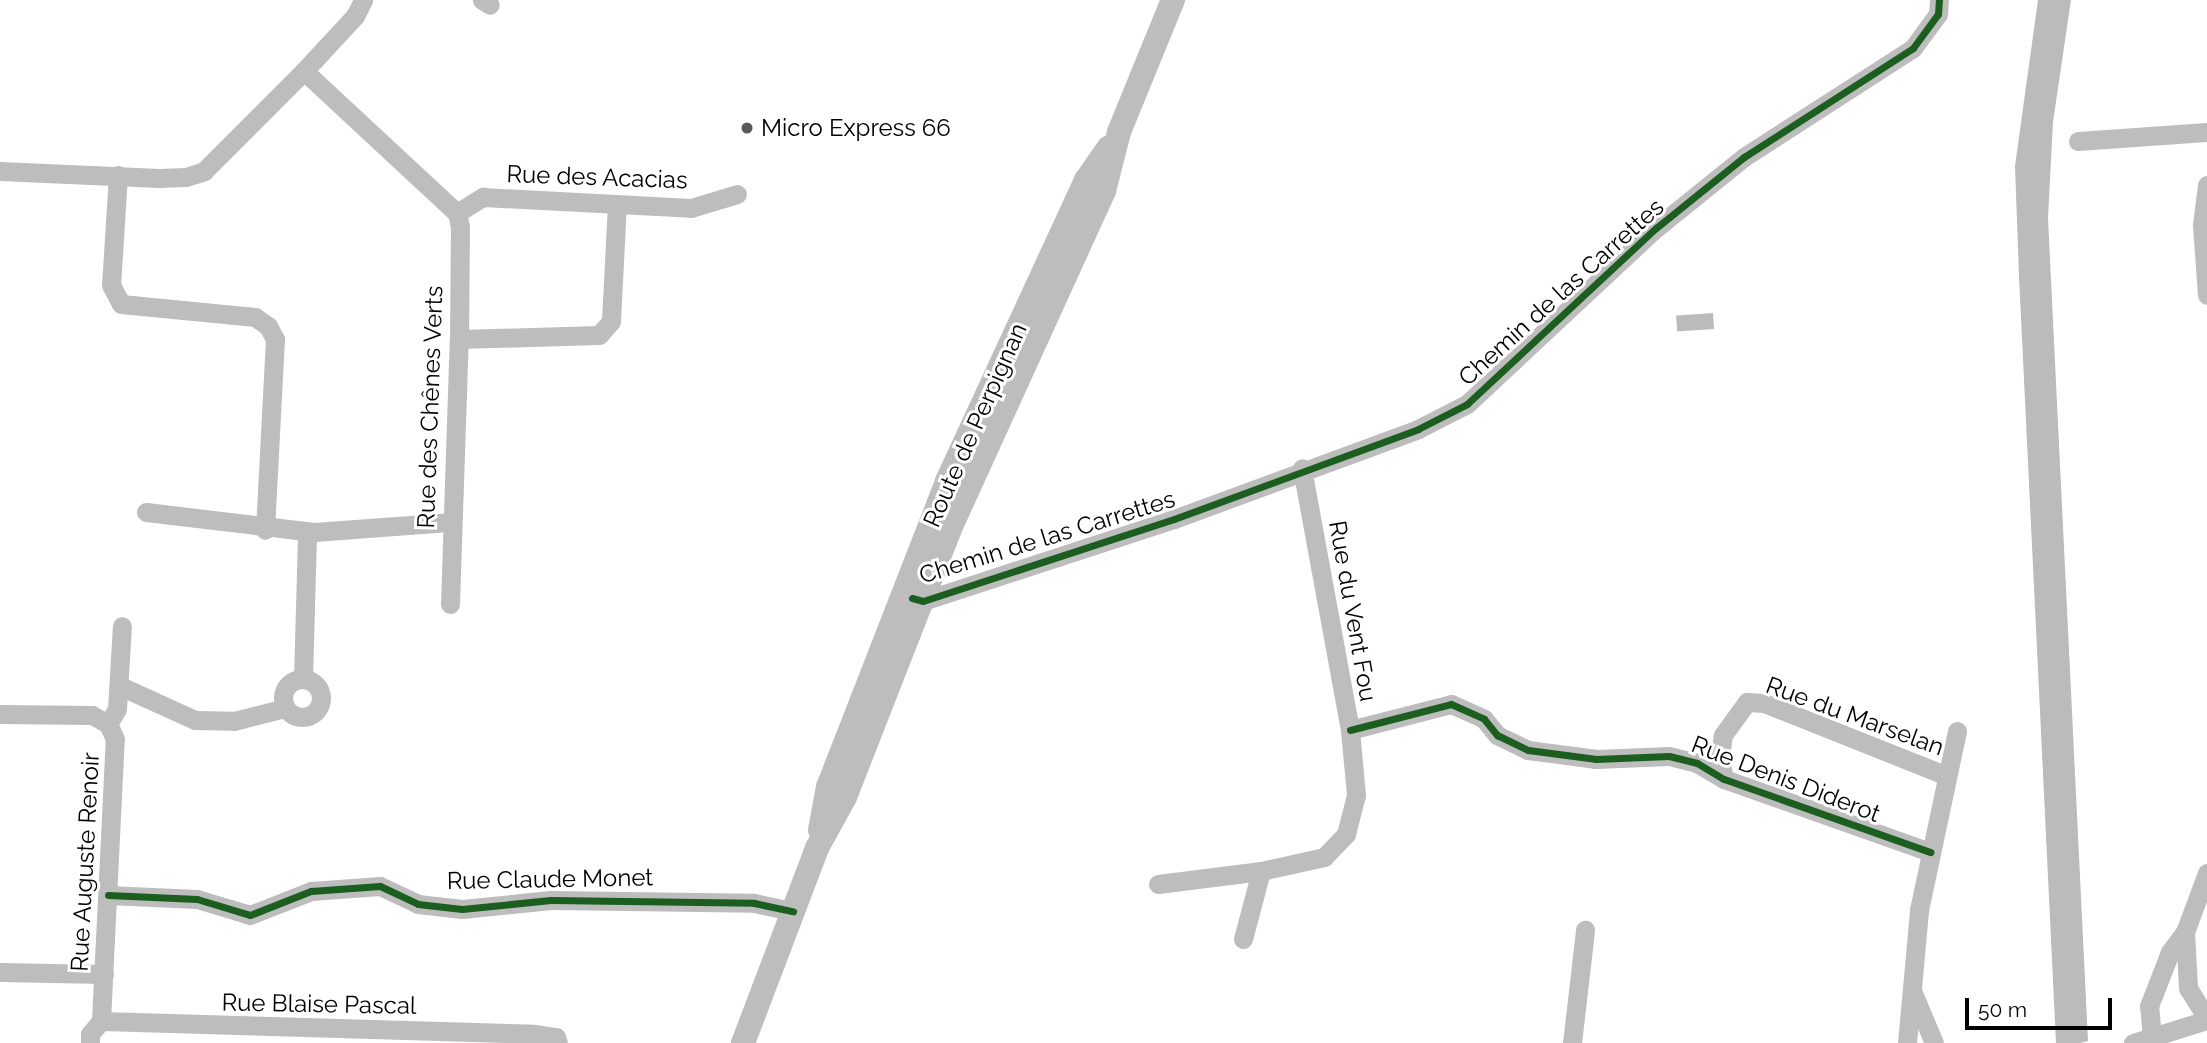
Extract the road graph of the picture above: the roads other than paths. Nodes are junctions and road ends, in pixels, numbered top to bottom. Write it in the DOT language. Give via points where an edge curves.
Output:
graph roads {
  1 [pos="363,0"];
  2 [pos="1173,0"];
  3 [pos="1182,0"];
  4 [pos="1939,0"];
  5 [pos="1163,31"];
  6 [pos="304,71"];
  7 [pos="1119,132"];
  8 [pos="2207,132"];
  9 [pos="2078,141"];
  10 [pos="0,171"];
  11 [pos="118,175"];
  12 [pos="2207,185"];
  13 [pos="737,194"];
  14 [pos="617,204"];
  15 [pos="457,213"];
  16 [pos="2207,295"];
  17 [pos="459,339"];
  18 [pos="1302,468"];
  19 [pos="146,512"];
  20 [pos="449,522"];
  21 [pos="265,530"];
  22 [pos="307,532"];
  23 [pos="911,601"];
  24 [pos="450,604"];
  25 [pos="122,626"];
  26 [pos="303,678"];
  27 [pos="120,686"];
  28 [pos="285,708"];
  29 [pos="0,714"];
  30 [pos="108,724"];
  31 [pos="1350,730"];
  32 [pos="1957,731"];
  33 [pos="1947,776"];
  34 [pos="1724,779"];
  35 [pos="1930,852"];
  36 [pos="1261,871"];
  37 [pos="2207,873"];
  38 [pos="1158,884"];
  39 [pos="108,895"];
  40 [pos="793,911"];
  41 [pos="1585,930"];
  42 [pos="2185,932"];
  43 [pos="1243,939"];
  44 [pos="0,972"];
  45 [pos="104,974"];
  46 [pos="1913,993"];
  47 [pos="2207,1019"];
  48 [pos="101,1021"];
  49 [pos="2143,1040"];
  50 [pos="90,1043"];
  51 [pos="558,1043"];
  52 [pos="743,1043"];
  53 [pos="1572,1043"];
  54 [pos="1908,1043"];
  55 [pos="1934,1043"];
  1 -- 6 [label="street" via="355,16"];
  2 -- 5 [label="main road, Route de Perpignan"];
  3 -- 5 [label="main road, Route de Perpignan"];
  4 -- 18 [label="street, Chemin de las Carrettes" via="1938,14 1913,48 1744,158 1656,228 1468,404 1418,429"];
  5 -- 7 [label="main road, Route de Perpignan"];
  6 -- 11 [label="street" via="204,171 186,177"];
  6 -- 15 [label="street"];
  7 -- 23 [label="main road, Route de Perpignan" via="1104,191 950,531"];
  7 -- 23 [label="main road, Route de Perpignan" via="1086,180 947,481"];
  8 -- 9 [label="street"];
  10 -- 11 [label="street"];
  11 -- 21 [label="street" via="111,285 121,304 255,317 268,326 275,339"];
  12 -- 16 [label="street" via="2202,225"];
  13 -- 14 [label="street, Rue des Acacias" via="691,208"];
  14 -- 15 [label="street, Rue des Acacias" via="484,197"];
  14 -- 17 [label="street" via="611,321 598,335"];
  15 -- 17 [label="street, Rue des Chênes Verts"];
  17 -- 20 [label="street, Rue des Chênes Verts"];
  18 -- 23 [label="street, Chemin de las Carrettes" via="1174,519"];
  18 -- 31 [label="street, Rue du Vent Fou"];
  19 -- 21 [label="street"];
  20 -- 22 [label="street"];
  20 -- 24 [label="street, Rue des Chênes Verts"];
  21 -- 22 [label="street"];
  22 -- 26 [label="street"];
  23 -- 40 [label="main road, Route de Perpignan" via="845,797 817,848"];
  25 -- 27 [label="street, Rue Auguste Renoir"];
  26 -- 28 [label="street" via="287,685"];
  26 -- 28 [label="street" via="320,689 318,709 301,718"];
  27 -- 28 [label="street" via="195,720 234,721"];
  27 -- 30 [label="street, Rue Auguste Renoir" via="117,709"];
  29 -- 30 [label="street" via="92,715"];
  30 -- 39 [label="street, Rue Auguste Renoir" via="115,739"];
  31 -- 34 [label="street, Rue Denis Diderot" via="1451,704 1484,719 1497,735 1528,750 1596,759 1669,756 1697,763"];
  31 -- 36 [label="street, Rue du Vent Fou" via="1356,795 1346,834 1324,857"];
  32 -- 33 [label="street"];
  33 -- 34 [label="street, Rue du Marselan" via="1764,703 1746,702 1723,735 1720,758"];
  33 -- 35 [label="street"];
  34 -- 35 [label="street, Rue Denis Diderot"];
  35 -- 46 [label="street"];
  36 -- 38 [label="street, Rue du Vent Fou"];
  36 -- 43 [label="street"];
  37 -- 42 [label="street"];
  39 -- 40 [label="street, Rue Claude Monet" via="197,899 250,915 311,891 380,886 418,904 462,909 551,900 754,903"];
  39 -- 45 [label="street, Rue Auguste Renoir"];
  40 -- 52 [label="main road, Route de Perpignan"];
  41 -- 53 [label="street"];
  42 -- 47 [label="street" via="2188,988"];
  42 -- 49 [label="street" via="2171,952 2149,1006"];
  44 -- 45 [label="street"];
  45 -- 48 [label="street, Rue Auguste Renoir"];
  46 -- 54 [label="street"];
  46 -- 55 [label="street"];
  47 -- 49 [label="street"];
  48 -- 50 [label="street" via="90,1034"];
  48 -- 51 [label="street, Rue Blaise Pascal" via="534,1034 556,1037"];
}
